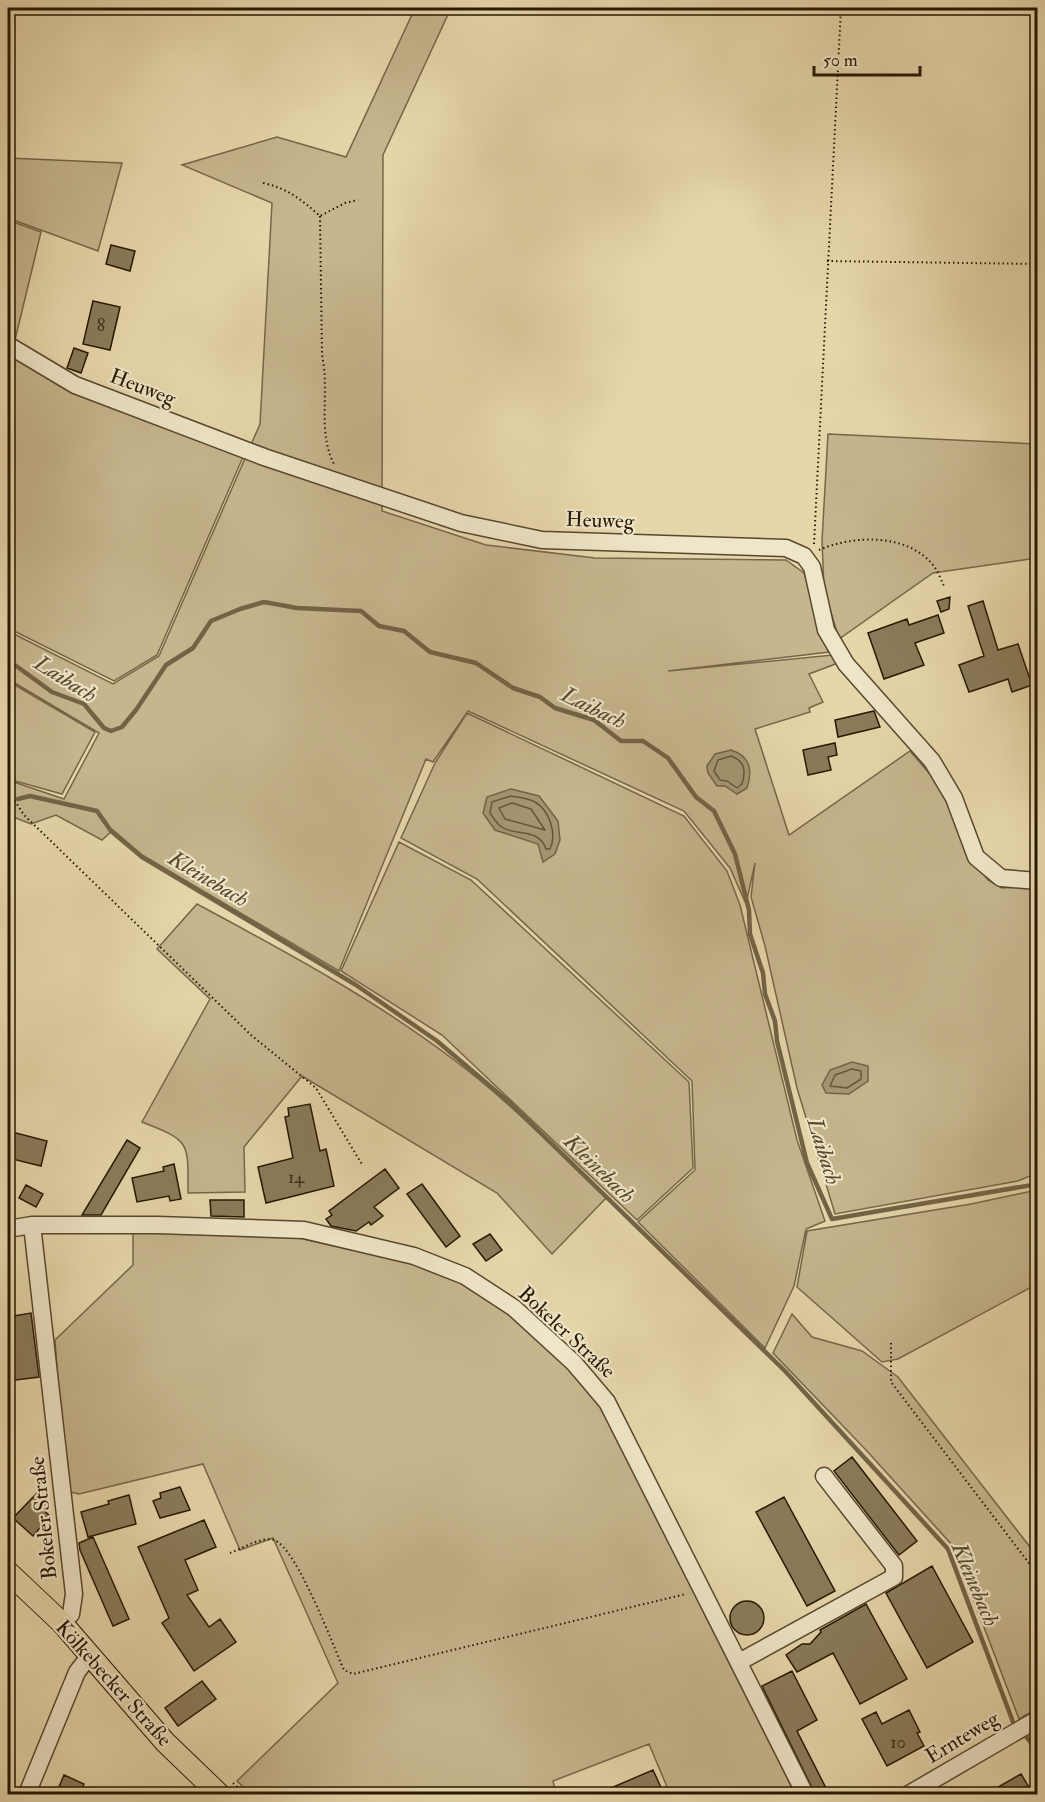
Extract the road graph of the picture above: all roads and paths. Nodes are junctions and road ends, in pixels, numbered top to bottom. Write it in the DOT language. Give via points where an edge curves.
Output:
graph roads {
  1 [pos="841,8"];
  2 [pos="263,183"];
  3 [pos="358,200"];
  4 [pos="320,216"];
  5 [pos="827,261"];
  6 [pos="1038,264"];
  7 [pos="8,345"];
  8 [pos="338,482"];
  9 [pos="944,586"];
  10 [pos="13,783"];
  11 [pos="1038,881"];
  12 [pos="363,1166"];
  13 [pos="32,1225"];
  14 [pos="8,1229"];
  15 [pos="891,1343"];
  16 [pos="824,1476"];
  17 [pos="230,1553"];
  18 [pos="8,1572"];
  19 [pos="1038,1575"];
  20 [pos="702,1588"];
  21 [pos="62,1623"];
  22 [pos="90,1655"];
  23 [pos="738,1662"];
  24 [pos="1038,1719"];
  25 [pos="27,1794"];
  26 [pos="219,1794"];
  27 [pos="805,1794"];
  28 [pos="909,1794"];
  1 -- 5 [label="path"];
  2 -- 4 [label="path" via="297,196"];
  3 -- 4 [label="path"];
  4 -- 8 [label="path" via="322,356 327,378 325,436"];
  5 -- 6 [label="path"];
  5 -- 9 [label="path" via="814,552 838,542 890,542 911,548 933,565"];
  7 -- 8 [label="street, Heuweg" via="75,386"];
  8 -- 11 [label="street, Heuweg" via="461,523 524,537 786,548 804,556 812,567 826,630 846,664 932,761 954,798 976,856 1000,878"];
  10 -- 12 [label="path" via="13,798 24,815 251,1035 316,1088"];
  13 -- 14 [label="street, Bokeler Straße"];
  13 -- 20 [label="street, Bokeler Straße" via="304,1230 414,1256 465,1276 514,1308 574,1363 607,1402"];
  13 -- 21 [label="street, Bokeler Straße" via="74,1594 71,1614"];
  15 -- 19 [label="path" via="891,1382"];
  16 -- 23 [label="street" via="894,1566 894,1577"];
  17 -- 20 [label="path" via="266,1540 284,1548 298,1567 344,1670 353,1674"];
  18 -- 21 [label="main road, Kölkebecker Straße"];
  20 -- 23 [label="street, Bokeler Straße"];
  21 -- 22 [label="main road, Kölkebecker Straße"];
  22 -- 25 [label="street" via="77,1672"];
  22 -- 26 [label="main road, Kölkebecker Straße" via="165,1742"];
  23 -- 27 [label="street, Bokeler Straße"];
  24 -- 28 [label="street, Ernteweg"];
}
